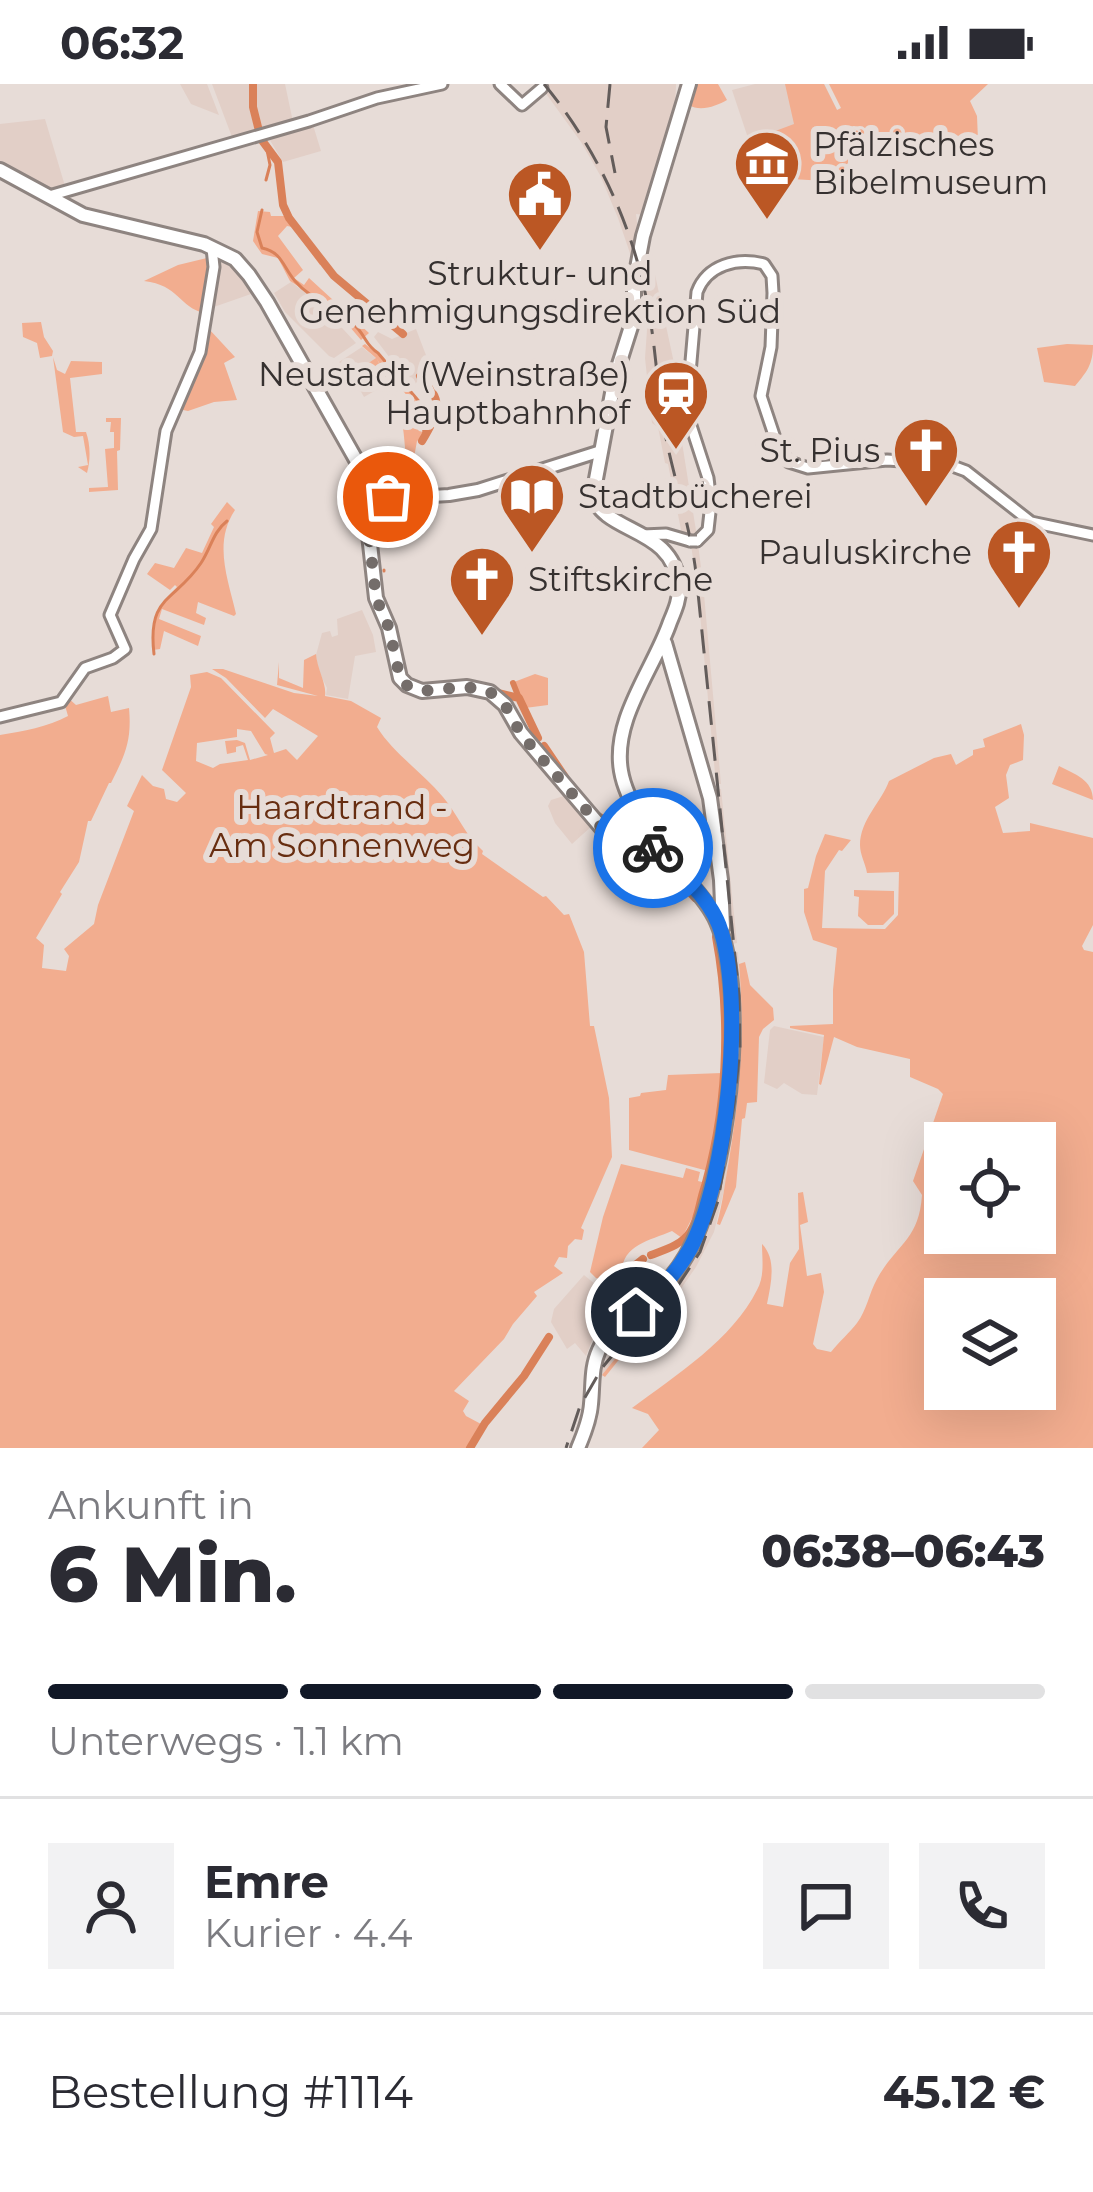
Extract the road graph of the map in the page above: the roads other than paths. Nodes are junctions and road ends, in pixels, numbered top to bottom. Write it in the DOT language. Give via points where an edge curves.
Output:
graph roads {
  1 [pos="379,84"];
  2 [pos="442,84"];
  3 [pos="500,84"];
  4 [pos="689,84"];
  5 [pos="542,88"];
  6 [pos="376,98"];
  7 [pos="0,170"];
  8 [pos="48,197"];
  9 [pos="212,248"];
  10 [pos="226,254"];
  11 [pos="214,267"];
  12 [pos="601,451"];
  13 [pos="365,500"];
  14 [pos="1093,535"];
  15 [pos="649,536"];
  16 [pos="664,649"];
  17 [pos="0,717"];
  18 [pos="648,842"];
  19 [pos="720,916"];
  20 [pos="578,1448"];
  1 -- 6 [label="street"];
  2 -- 6 [label="street"];
  3 -- 5 [label="street" via="522,106"];
  4 -- 12 [label="main road" via="639,254 634,317"];
  6 -- 8 [label="street"];
  7 -- 8 [label="main road"];
  8 -- 9 [label="main road" via="95,220"];
  9 -- 10 [label="main road"];
  9 -- 11 [label="street"];
  10 -- 11 [label="main road"];
  10 -- 13 [label="main road" via="256,284 334,420 357,461"];
  11 -- 17 [label="street" via="198,362 165,435 152,526 110,615 123,653 86,668 61,702"];
  12 -- 13 [label="main road" via="501,485"];
  12 -- 15 [label="main road" via="595,502"];
  13 -- 18 [label="main road" via="375,590 400,678 422,691 486,690 598,825 620,841"];
  14 -- 15 [label="street" via="1036,524 947,464 796,466 783,455 763,405 773,282 764,263 744,261 714,270 698,287 683,397 710,490 708,530 694,541"];
  15 -- 16 [label="main road" via="669,556 679,597"];
  16 -- 18 [label="main road" via="626,719 619,755"];
  16 -- 19 [label="main road" via="706,780"];
  18 -- 19 [label="main road"];
  19 -- 20 [label="main road" via="731,1058 706,1211 677,1271 602,1344"];
}
